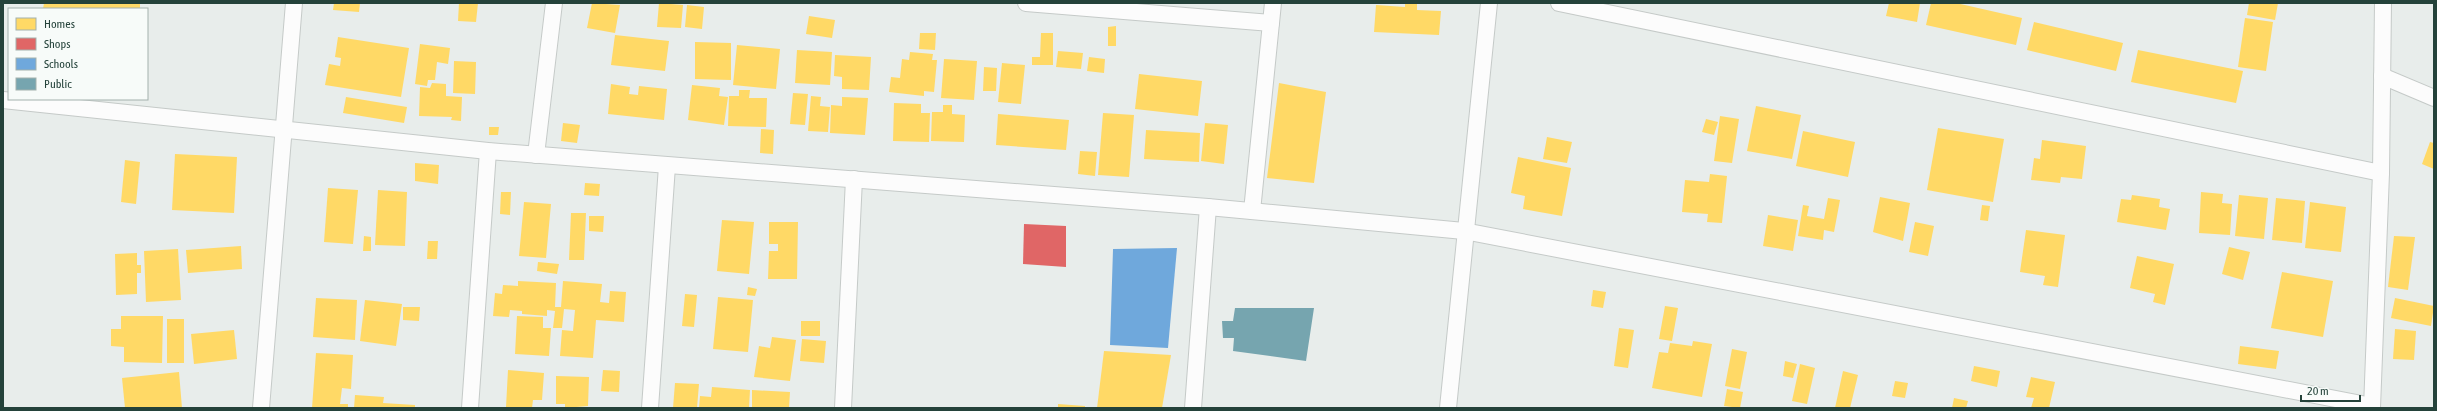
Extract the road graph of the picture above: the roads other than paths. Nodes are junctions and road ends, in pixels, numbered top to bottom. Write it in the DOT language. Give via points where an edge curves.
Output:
graph roads {
  1 [pos="294,3"];
  2 [pos="554,3"];
  3 [pos="1026,3"];
  4 [pos="1273,3"];
  5 [pos="1489,3"];
  6 [pos="1559,3"];
  7 [pos="2383,3"];
  8 [pos="1271,23"];
  9 [pos="2382,76"];
  10 [pos="2434,98"];
  11 [pos="3,100"];
  12 [pos="283,129"];
  13 [pos="488,151"];
  14 [pos="536,155"];
  15 [pos="667,166"];
  16 [pos="2381,173"];
  17 [pos="854,179"];
  18 [pos="1208,207"];
  19 [pos="1252,211"];
  20 [pos="1464,231"];
  21 [pos="2372,407"];
  22 [pos="261,408"];
  23 [pos="470,408"];
  24 [pos="650,408"];
  25 [pos="842,408"];
  26 [pos="1193,408"];
  27 [pos="1448,408"];
  1 -- 12 [label="street"];
  2 -- 14 [label="street"];
  3 -- 8 [label="street"];
  4 -- 8 [label="street"];
  5 -- 20 [label="street"];
  6 -- 16 [label="street"];
  7 -- 9 [label="street"];
  8 -- 19 [label="street"];
  9 -- 10 [label="street"];
  9 -- 16 [label="street"];
  11 -- 12 [label="street"];
  12 -- 13 [label="street"];
  12 -- 22 [label="street"];
  13 -- 14 [label="street"];
  13 -- 23 [label="street"];
  14 -- 15 [label="street"];
  15 -- 17 [label="street"];
  15 -- 24 [label="street"];
  16 -- 21 [label="street"];
  17 -- 18 [label="street"];
  17 -- 25 [label="street"];
  18 -- 19 [label="street"];
  18 -- 26 [label="street"];
  19 -- 20 [label="street"];
  20 -- 21 [label="street"];
  20 -- 27 [label="street"];
}
